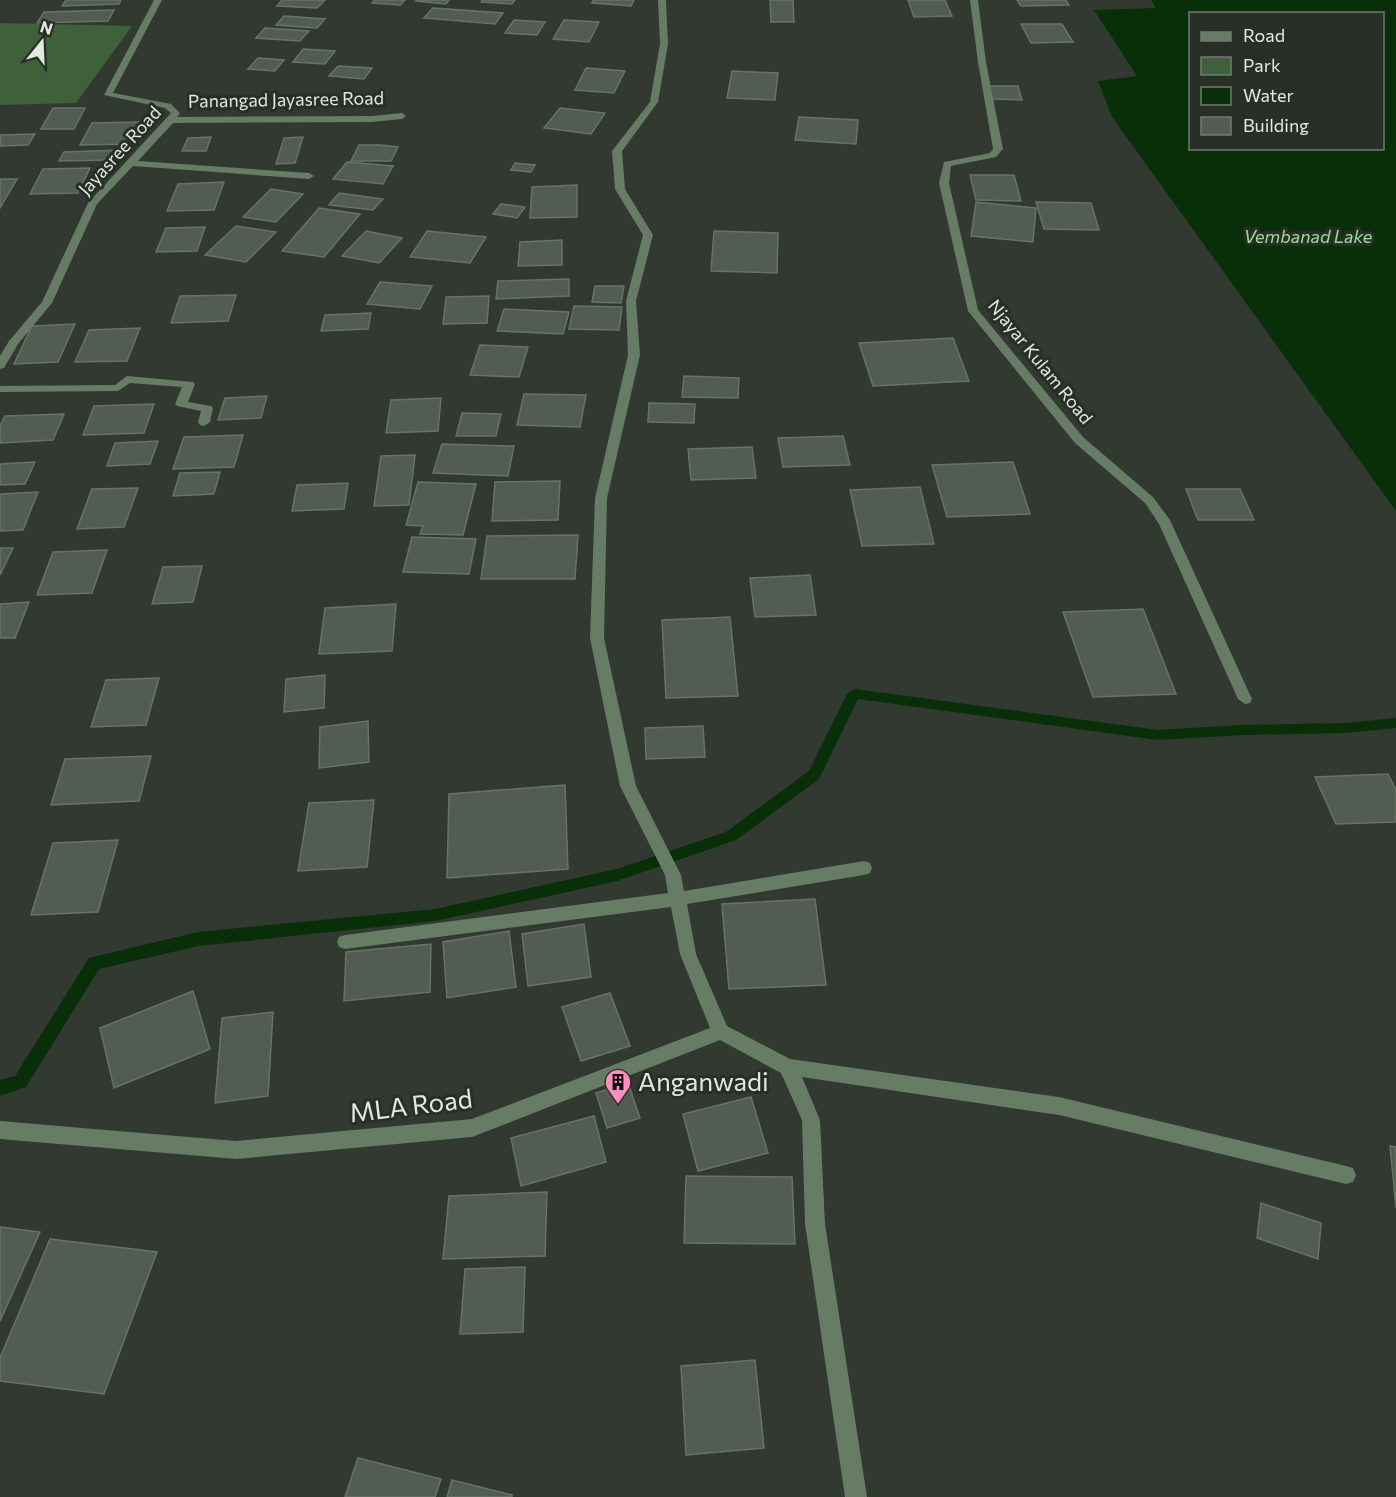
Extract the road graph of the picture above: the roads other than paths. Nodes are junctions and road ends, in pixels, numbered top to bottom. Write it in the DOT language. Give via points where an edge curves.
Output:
graph roads {
  1 [pos="158,0"];
  2 [pos="662,0"];
  3 [pos="974,0"];
  4 [pos="402,116"];
  5 [pos="169,120"];
  6 [pos="130,163"];
  7 [pos="309,176"];
  8 [pos="0,366"];
  9 [pos="0,389"];
  10 [pos="204,422"];
  11 [pos="1245,699"];
  12 [pos="864,868"];
  13 [pos="677,898"];
  14 [pos="345,942"];
  15 [pos="721,1032"];
  16 [pos="788,1067"];
  17 [pos="0,1130"];
  18 [pos="1346,1175"];
  19 [pos="856,1497"];
  1 -- 5 [label="street, Jayasree Road" via="108,95 168,106 176,113"];
  2 -- 13 [label="street" via="664,44 654,102 617,152 620,189 648,235 631,301 634,355 601,498 597,638 628,786 673,875"];
  3 -- 11 [label="street, Njayar Kulam Road" via="998,149 993,155 947,164 944,183 973,311 1079,440 1149,500 1165,523"];
  4 -- 5 [label="street, Panangad Jayasree Road"];
  5 -- 6 [label="street, Jayasree Road"];
  6 -- 7 [label="street"];
  6 -- 8 [label="street, Jayasree Road" via="93,203 47,303 13,343"];
  9 -- 10 [label="street" via="118,388 127,379 189,384 181,404 207,408"];
  12 -- 13 [label="street"];
  13 -- 14 [label="street"];
  13 -- 15 [label="street" via="688,954"];
  15 -- 16 [label="street"];
  15 -- 17 [label="street, MLA Road" via="472,1128 236,1150"];
  16 -- 18 [label="street" via="1059,1106"];
  16 -- 19 [label="street" via="812,1120 815,1224"];
}
